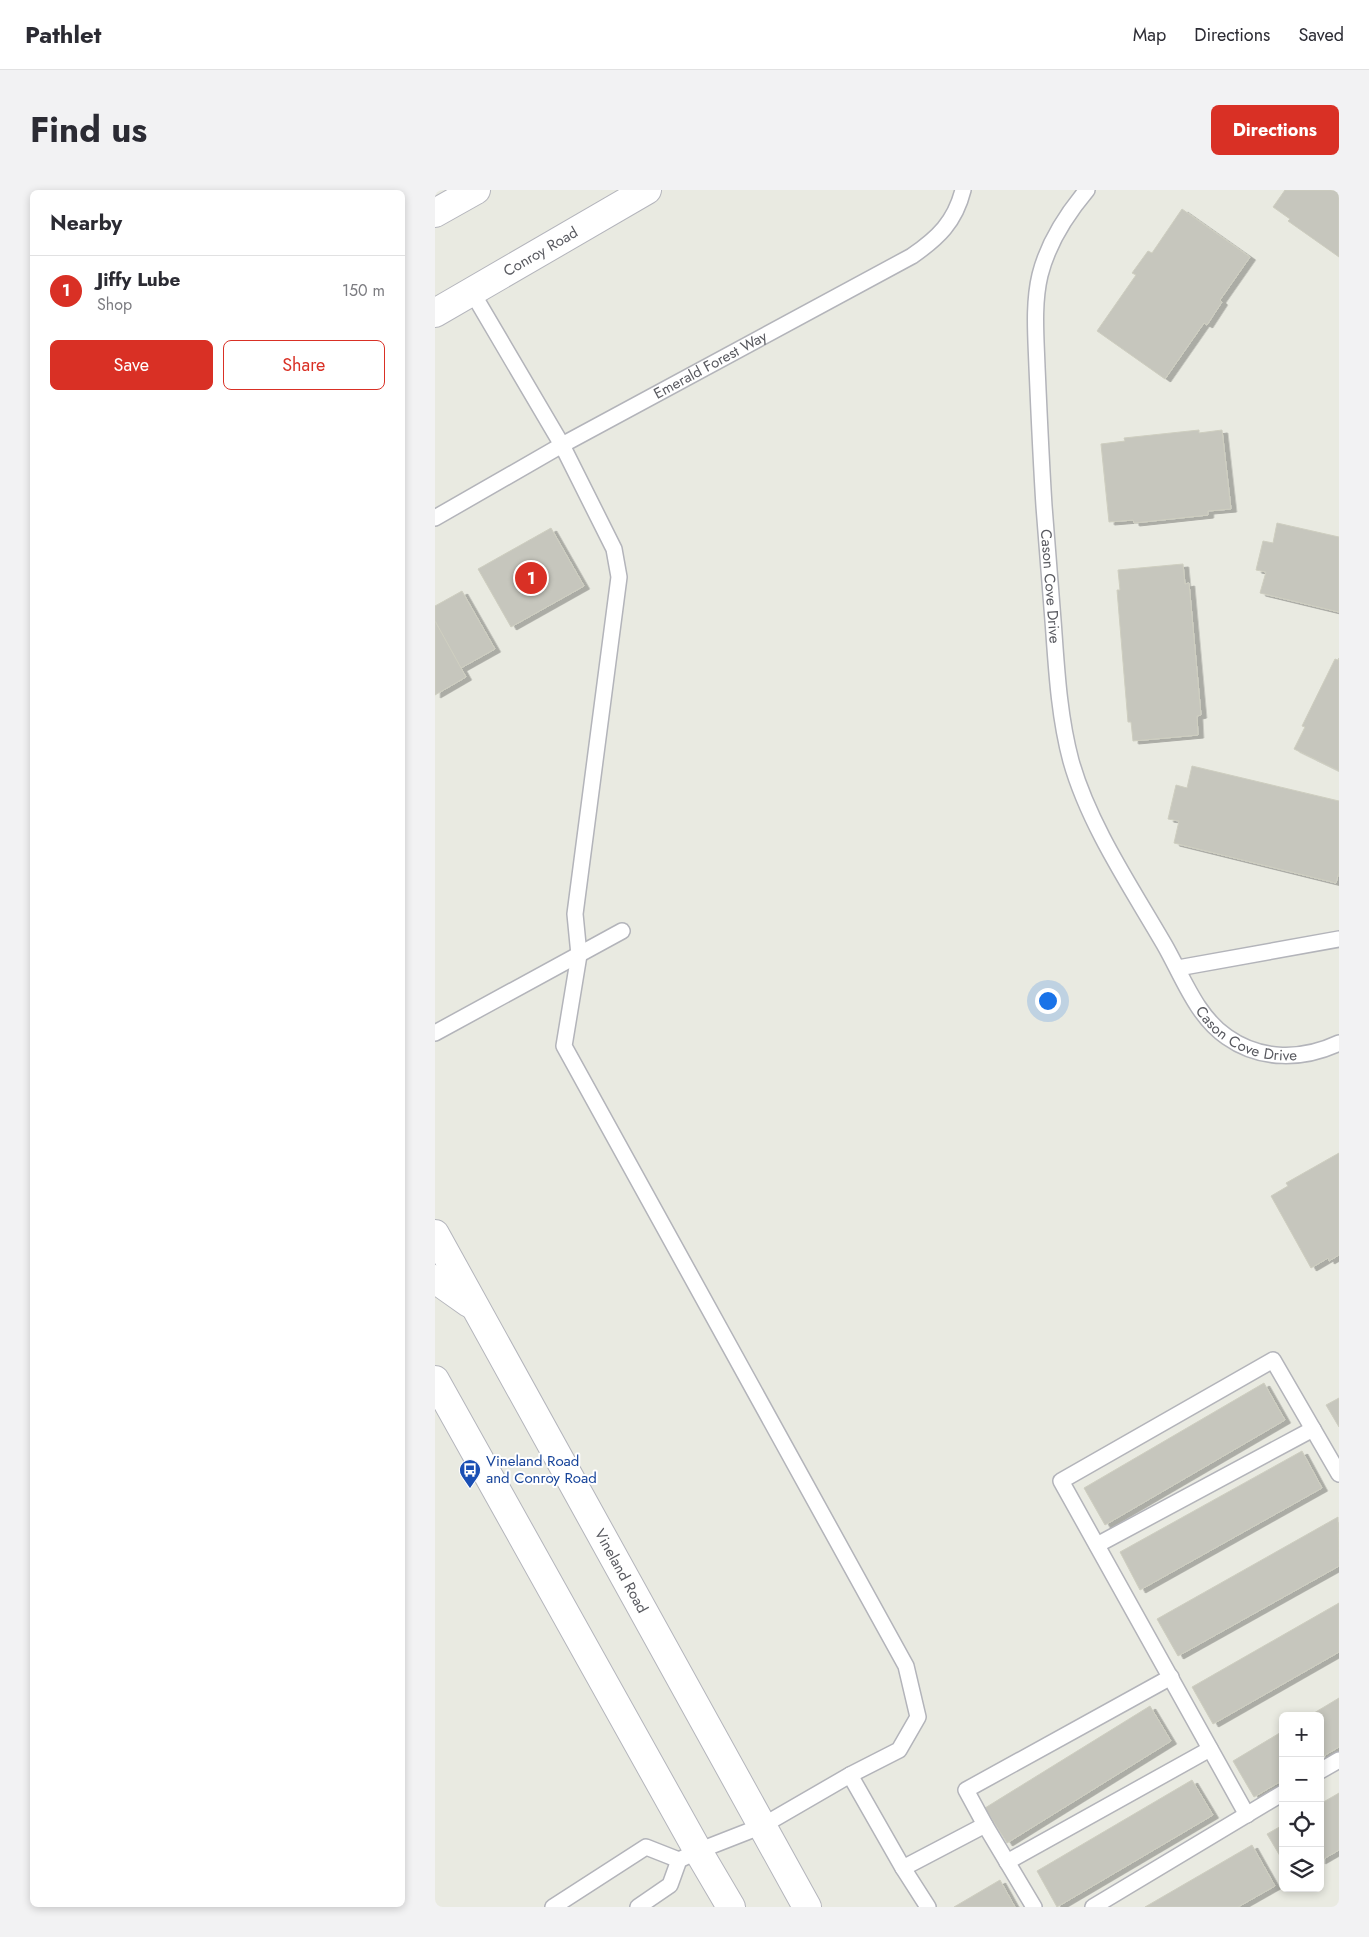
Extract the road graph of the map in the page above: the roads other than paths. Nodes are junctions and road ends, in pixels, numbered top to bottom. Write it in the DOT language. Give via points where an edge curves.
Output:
graph roads {
  1 [pos="476,190"];
  2 [pos="647,190"];
  3 [pos="963,190"];
  4 [pos="1087,190"];
  5 [pos="435,213"];
  6 [pos="472,292"];
  7 [pos="435,313"];
  8 [pos="562,445"];
  9 [pos="435,518"];
  10 [pos="621,931"];
  11 [pos="1339,940"];
  12 [pos="579,955"];
  13 [pos="1178,968"];
  14 [pos="435,1033"];
  15 [pos="1339,1042"];
  16 [pos="435,1234"];
  17 [pos="435,1279"];
  18 [pos="476,1308"];
  19 [pos="435,1380"];
  20 [pos="1313,1429"];
  21 [pos="1339,1474"];
  22 [pos="1097,1545"];
  23 [pos="1171,1677"];
  24 [pos="1211,1749"];
  25 [pos="1339,1760"];
  26 [pos="1324,1769"];
  27 [pos="850,1775"];
  28 [pos="1279,1795"];
  29 [pos="1247,1815"];
  30 [pos="985,1825"];
  31 [pos="762,1826"];
  32 [pos="689,1856"];
  33 [pos="1007,1862"];
  34 [pos="903,1868"];
  35 [pos="553,1907"];
  36 [pos="638,1907"];
  37 [pos="731,1907"];
  38 [pos="807,1907"];
  39 [pos="928,1907"];
  40 [pos="1034,1907"];
  41 [pos="1093,1907"];
  1 -- 5 [label="street"];
  2 -- 6 [label="street, Conroy Road"];
  3 -- 8 [label="lane, Emerald Forest Way" via="953,219 935,240 912,256"];
  4 -- 13 [label="lane, Cason Cove Drive" via="1069,211 1045,256 1036,307 1040,439 1058,696 1071,762 1101,834"];
  6 -- 7 [label="street, Conroy Road"];
  6 -- 8 [label="lane"];
  8 -- 9 [label="lane, Emerald Forest Way"];
  8 -- 12 [label="lane" via="614,549 619,577 575,914"];
  10 -- 12 [label="lane"];
  11 -- 13 [label="lane"];
  12 -- 14 [label="lane"];
  12 -- 27 [label="lane" via="564,1046 906,1666 918,1717 899,1750"];
  13 -- 15 [label="lane, Cason Cove Drive" via="1205,1016 1225,1036 1250,1050 1292,1056 1309,1054"];
  16 -- 18 [label="street, Vineland Road"];
  17 -- 18 [label="street"];
  18 -- 31 [label="street, Vineland Road"];
  19 -- 32 [label="street"];
  20 -- 21 [label="lane"];
  20 -- 22 [label="lane"];
  20 -- 22 [label="lane" via="1273,1360 1061,1481"];
  22 -- 23 [label="lane"];
  23 -- 24 [label="lane"];
  23 -- 30 [label="lane" via="967,1790"];
  24 -- 29 [label="lane"];
  24 -- 33 [label="lane"];
  25 -- 26 [label="lane"];
  27 -- 31 [label="lane"];
  27 -- 34 [label="lane"];
  28 -- 29 [label="lane"];
  29 -- 41 [label="lane"];
  30 -- 33 [label="lane"];
  30 -- 34 [label="lane"];
  31 -- 32 [label="lane"];
  31 -- 38 [label="street, Vineland Road"];
  32 -- 35 [label="lane" via="646,1847"];
  32 -- 36 [label="lane" via="670,1886"];
  32 -- 37 [label="street"];
  33 -- 40 [label="lane"];
  34 -- 39 [label="lane"];
}
